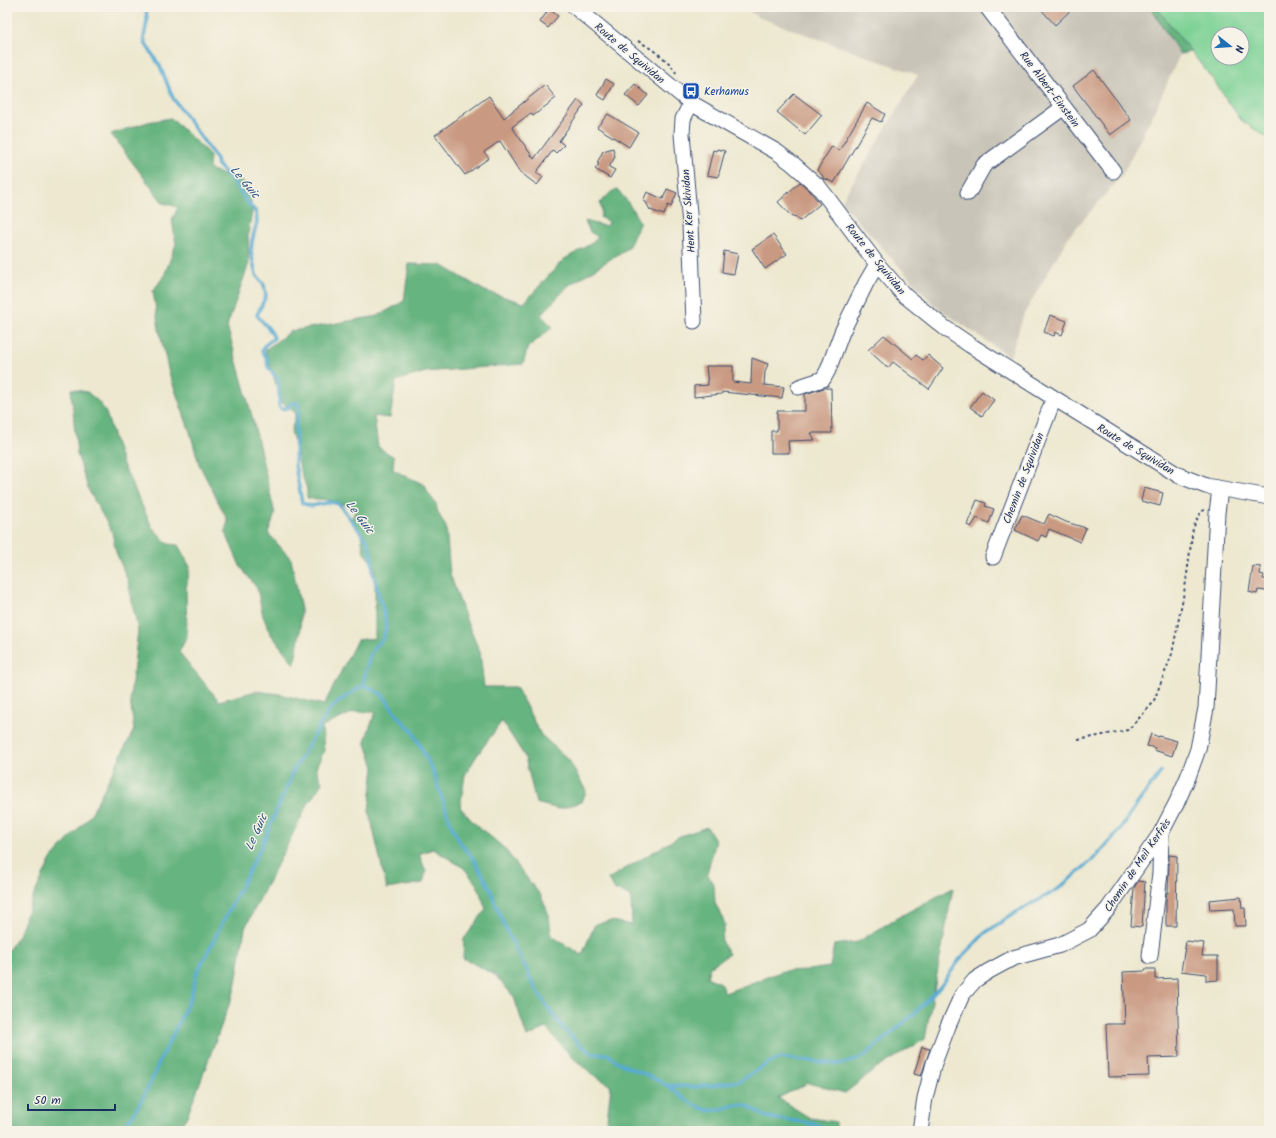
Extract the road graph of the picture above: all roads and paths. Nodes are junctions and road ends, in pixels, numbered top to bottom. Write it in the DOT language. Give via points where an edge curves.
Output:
graph roads {
  1 [pos="575,7"];
  2 [pos="987,7"];
  3 [pos="691,103"];
  4 [pos="1064,107"];
  5 [pos="1113,171"];
  6 [pos="968,193"];
  7 [pos="877,264"];
  8 [pos="694,320"];
  9 [pos="799,387"];
  10 [pos="1054,398"];
  11 [pos="1220,489"];
  12 [pos="1269,497"];
  13 [pos="1218,507"];
  14 [pos="993,557"];
  15 [pos="1078,740"];
  16 [pos="1161,833"];
  17 [pos="1150,956"];
  18 [pos="920,1131"];
  1 -- 3 [label="street, Route de Squividan"];
  2 -- 4 [label="street, Rue Albert-Einstein"];
  3 -- 7 [label="street, Route de Squividan" via="771,148 793,164 818,186"];
  3 -- 8 [label="street, Hent Ker Skividan" via="683,119 682,134 690,226"];
  4 -- 5 [label="street, Rue Albert-Einstein"];
  4 -- 6 [label="street" via="984,166"];
  7 -- 9 [label="street" via="842,332 823,379"];
  7 -- 10 [label="street, Route de Squividan" via="904,295 945,328"];
  10 -- 11 [label="street, Route de Squividan" via="1178,475"];
  10 -- 14 [label="street, Chemin de Squividan"];
  11 -- 12 [label="street, Route de Squividan"];
  11 -- 13 [label="street, Chemin de Meil Kerfrès"];
  13 -- 15 [label="path" via="1201,511 1193,528 1172,654 1153,703 1128,730"];
  13 -- 16 [label="street, Chemin de Meil Kerfrès" via="1206,708 1193,763"];
  16 -- 17 [label="street" via="1160,873"];
  16 -- 18 [label="street, Chemin de Meil Kerfrès" via="1108,909 1089,930 1060,945 1013,958 975,980 962,995 934,1063 924,1098"];
}
